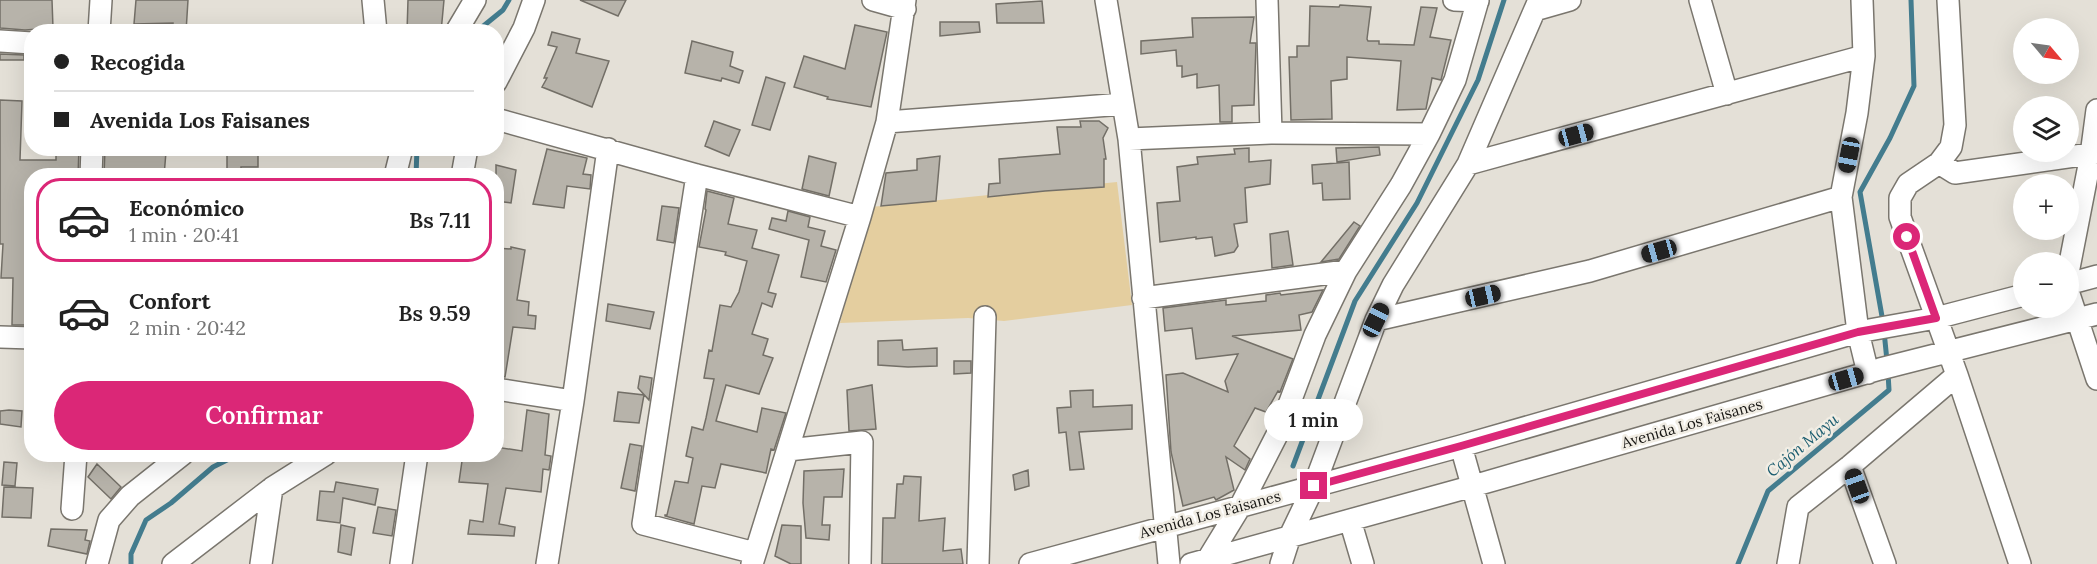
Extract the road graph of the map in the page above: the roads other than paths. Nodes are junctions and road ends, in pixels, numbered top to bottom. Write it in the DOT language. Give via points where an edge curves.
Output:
graph roads {
  1 [pos="101,0"];
  2 [pos="373,0"];
  3 [pos="475,0"];
  4 [pos="534,0"];
  5 [pos="873,0"];
  6 [pos="1106,0"];
  7 [pos="1267,0"];
  8 [pos="1454,0"];
  9 [pos="1570,0"];
  10 [pos="1700,0"];
  11 [pos="1862,0"];
  12 [pos="1948,0"];
  13 [pos="1478,1"];
  14 [pos="905,4"];
  15 [pos="1537,5"];
  16 [pos="100,24"];
  17 [pos="375,24"];
  18 [pos="461,24"];
  19 [pos="0,41"];
  20 [pos="24,42"];
  21 [pos="1864,56"];
  22 [pos="504,66"];
  23 [pos="1727,94"];
  24 [pos="1123,104"];
  25 [pos="2097,110"];
  26 [pos="504,121"];
  27 [pos="887,122"];
  28 [pos="1271,133"];
  29 [pos="1429,134"];
  30 [pos="1129,138"];
  31 [pos="608,149"];
  32 [pos="2094,154"];
  33 [pos="1939,162"];
  34 [pos="1468,164"];
  35 [pos="696,175"];
  36 [pos="1841,197"];
  37 [pos="860,217"];
  38 [pos="2073,252"];
  39 [pos="1346,271"];
  40 [pos="2097,276"];
  41 [pos="2079,281"];
  42 [pos="1143,298"];
  43 [pos="2013,298"];
  44 [pos="2087,316"];
  45 [pos="986,317"];
  46 [pos="1936,318"];
  47 [pos="1376,320"];
  48 [pos="1875,329"];
  49 [pos="0,337"];
  50 [pos="24,338"];
  51 [pos="1948,352"];
  52 [pos="1881,369"];
  53 [pos="1957,375"];
  54 [pos="2097,379"];
  55 [pos="504,390"];
  56 [pos="573,401"];
  57 [pos="1461,446"];
  58 [pos="788,450"];
  59 [pos="75,462"];
  60 [pos="173,462"];
  61 [pos="313,462"];
  62 [pos="416,462"];
  63 [pos="1850,466"];
  64 [pos="1314,486"];
  65 [pos="1473,486"];
  66 [pos="272,488"];
  67 [pos="1241,505"];
  68 [pos="72,509"];
  69 [pos="1350,520"];
  70 [pos="1165,526"];
  71 [pos="1290,536"];
  72 [pos="754,559"];
  73 [pos="1201,563"];
  74 [pos="97,564"];
  75 [pos="173,564"];
  76 [pos="261,564"];
  77 [pos="401,564"];
  78 [pos="547,564"];
  79 [pos="860,564"];
  80 [pos="978,564"];
  81 [pos="1030,564"];
  82 [pos="1169,564"];
  83 [pos="1281,564"];
  84 [pos="1363,564"];
  85 [pos="1494,564"];
  86 [pos="1788,564"];
  87 [pos="1885,564"];
  88 [pos="2020,564"];
  1 -- 16 [label="street"];
  2 -- 17 [label="street"];
  3 -- 18 [label="street"];
  4 -- 22 [label="street"];
  5 -- 14 [label="street"];
  6 -- 24 [label="street"];
  7 -- 28 [label="street"];
  8 -- 13 [label="street"];
  9 -- 15 [label="street"];
  10 -- 23 [label="street"];
  11 -- 21 [label="street"];
  12 -- 33 [label="street" via="1955,124 1951,147"];
  13 -- 29 [label="street" via="1455,80"];
  14 -- 27 [label="street"];
  15 -- 34 [label="street"];
  19 -- 20 [label="street"];
  21 -- 23 [label="street"];
  21 -- 36 [label="street"];
  23 -- 34 [label="street"];
  24 -- 27 [label="street"];
  24 -- 30 [label="street"];
  25 -- 32 [label="street"];
  26 -- 31 [label="street"];
  27 -- 37 [label="street"];
  28 -- 29 [label="street"];
  28 -- 30 [label="street"];
  29 -- 39 [label="street"];
  30 -- 42 [label="street"];
  31 -- 35 [label="street"];
  31 -- 56 [label="street"];
  32 -- 33 [label="street" via="1955,173"];
  32 -- 38 [label="street"];
  33 -- 46 [label="street" via="1908,184 1900,198 1900,217"];
  34 -- 47 [label="street" via="1393,285"];
  35 -- 37 [label="street"];
  35 -- 72 [label="street" via="643,524"];
  36 -- 47 [label="street" via="1590,271"];
  36 -- 48 [label="street"];
  37 -- 58 [label="street"];
  39 -- 42 [label="street"];
  39 -- 67 [label="street" via="1315,335 1280,429"];
  40 -- 41 [label="street"];
  42 -- 70 [label="street"];
  43 -- 46 [label="street, Avenida Los Faisanes"];
  44 -- 51 [label="street, Avenida Los Faisanes"];
  44 -- 54 [label="street"];
  45 -- 80 [label="street"];
  46 -- 48 [label="street, Avenida Los Faisanes"];
  46 -- 51 [label="street"];
  47 -- 64 [label="street"];
  48 -- 52 [label="street"];
  48 -- 57 [label="street, Avenida Los Faisanes"];
  49 -- 50 [label="street"];
  51 -- 52 [label="street, Avenida Los Faisanes"];
  51 -- 53 [label="street"];
  52 -- 65 [label="street, Avenida Los Faisanes"];
  53 -- 63 [label="street"];
  53 -- 88 [label="street"];
  55 -- 56 [label="street"];
  56 -- 78 [label="street"];
  57 -- 64 [label="street, Avenida Los Faisanes"];
  57 -- 65 [label="street"];
  58 -- 72 [label="street"];
  58 -- 79 [label="street" via="862,442"];
  59 -- 68 [label="street"];
  60 -- 74 [label="street" via="130,496 109,520"];
  61 -- 66 [label="street"];
  62 -- 77 [label="street"];
  63 -- 86 [label="street" via="1798,507"];
  63 -- 87 [label="street"];
  64 -- 67 [label="street, Avenida Los Faisanes"];
  64 -- 71 [label="street"];
  65 -- 69 [label="street, Avenida Los Faisanes"];
  65 -- 85 [label="street"];
  66 -- 75 [label="street"];
  66 -- 76 [label="street"];
  67 -- 70 [label="street, Avenida Los Faisanes"];
  67 -- 73 [label="street"];
  69 -- 71 [label="street, Avenida Los Faisanes"];
  69 -- 84 [label="street"];
  70 -- 81 [label="street, Avenida Los Faisanes"];
  70 -- 82 [label="street"];
  71 -- 73 [label="street, Avenida Los Faisanes"];
  71 -- 83 [label="street"];
}
